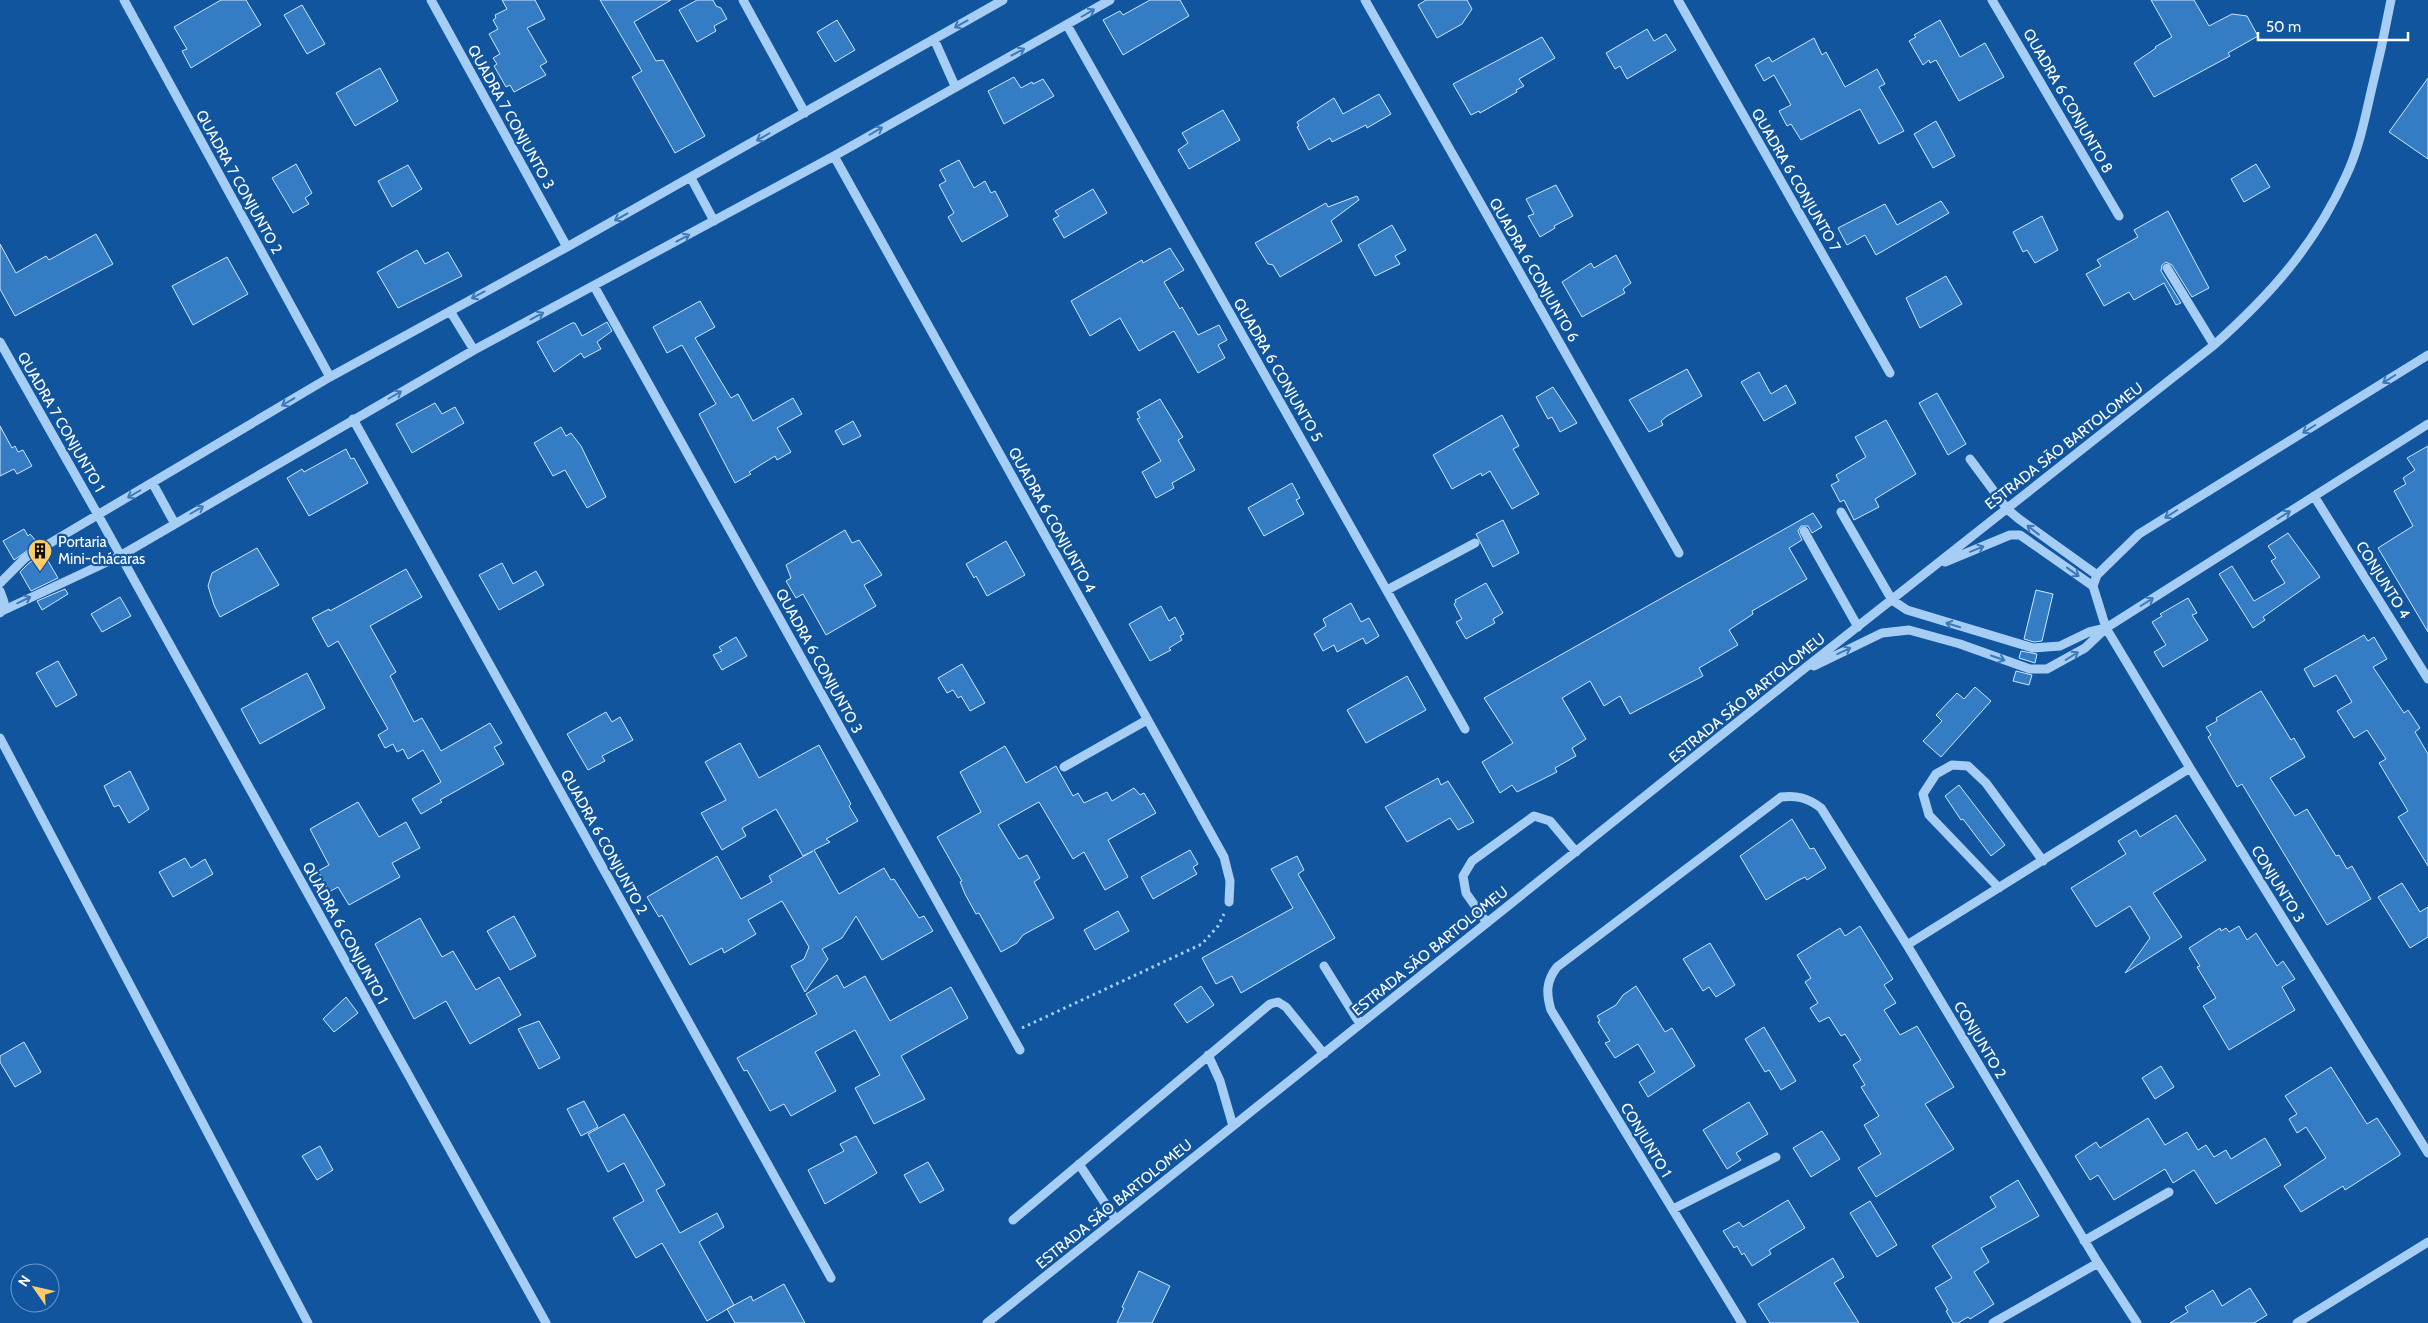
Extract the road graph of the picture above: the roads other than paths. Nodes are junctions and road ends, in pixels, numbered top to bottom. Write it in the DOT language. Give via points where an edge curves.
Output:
graph roads {
  1 [pos="124,0"];
  2 [pos="431,0"];
  3 [pos="742,0"];
  4 [pos="1003,0"];
  5 [pos="1110,0"];
  6 [pos="1678,0"];
  7 [pos="1992,0"];
  8 [pos="2391,0"];
  9 [pos="1369,2"];
  10 [pos="1067,25"];
  11 [pos="934,39"];
  12 [pos="955,86"];
  13 [pos="805,113"];
  14 [pos="834,156"];
  15 [pos="691,178"];
  16 [pos="2120,216"];
  17 [pos="714,221"];
  18 [pos="567,247"];
  19 [pos="2167,268"];
  20 [pos="594,286"];
  21 [pos="450,311"];
  22 [pos="0,342"];
  23 [pos="2214,345"];
  24 [pos="474,350"];
  25 [pos="2428,355"];
  26 [pos="1890,373"];
  27 [pos="330,377"];
  28 [pos="353,419"];
  29 [pos="2428,424"];
  30 [pos="1970,459"];
  31 [pos="153,484"];
  32 [pos="2314,496"];
  33 [pos="2007,509"];
  34 [pos="1841,512"];
  35 [pos="98,515"];
  36 [pos="175,524"];
  37 [pos="1804,531"];
  38 [pos="1475,543"];
  39 [pos="1679,553"];
  40 [pos="120,556"];
  41 [pos="1935,565"];
  42 [pos="2097,575"];
  43 [pos="0,582"];
  44 [pos="2093,586"];
  45 [pos="1386,590"];
  46 [pos="0,591"];
  47 [pos="1892,600"];
  48 [pos="1,612"];
  49 [pos="1858,627"];
  50 [pos="2106,628"];
  51 [pos="1800,672"];
  52 [pos="2428,679"];
  53 [pos="1147,720"];
  54 [pos="1465,729"];
  55 [pos="0,738"];
  56 [pos="1064,767"];
  57 [pos="2190,768"];
  58 [pos="1576,852"];
  59 [pos="2043,861"];
  60 [pos="1999,888"];
  61 [pos="1229,902"];
  62 [pos="1487,923"];
  63 [pos="1908,945"];
  64 [pos="1324,966"];
  65 [pos="1557,967"];
  66 [pos="1360,1024"];
  67 [pos="1020,1050"];
  68 [pos="1324,1054"];
  69 [pos="1208,1055"];
  70 [pos="1234,1126"];
  71 [pos="2428,1153"];
  72 [pos="1776,1157"];
  73 [pos="1079,1164"];
  74 [pos="2168,1192"];
  75 [pos="1673,1210"];
  76 [pos="1013,1220"];
  77 [pos="1116,1220"];
  78 [pos="2084,1241"];
  79 [pos="2428,1242"];
  80 [pos="2098,1263"];
  81 [pos="831,1278"];
  82 [pos="308,1323"];
  83 [pos="546,1323"];
  84 [pos="987,1323"];
  85 [pos="1742,1323"];
  86 [pos="1992,1323"];
  87 [pos="2137,1323"];
  88 [pos="2297,1323"];
  1 -- 27 [label="street, QUADRA 7 CONJUNTO 2"];
  2 -- 18 [label="street, QUADRA 7 CONJUNTO 3"];
  3 -- 13 [label="street"];
  4 -- 11 [label="street, one-way"];
  10 -- 5 [label="street, one-way"];
  6 -- 26 [label="street, QUADRA 6 CONJUNTO 7"];
  7 -- 16 [label="street, QUADRA 6 CONJUNTO 8"];
  8 -- 23 [label="street, ESTRADA SÃO BARTOLOMEU" via="2360,140 2326,216 2280,282"];
  9 -- 39 [label="street, QUADRA 6 CONJUNTO 6"];
  12 -- 10 [label="street, one-way"];
  10 -- 45 [label="street, QUADRA 6 CONJUNTO 5"];
  11 -- 12 [label="street"];
  11 -- 13 [label="street"];
  14 -- 12 [label="street, one-way"];
  13 -- 15 [label="street, one-way"];
  14 -- 17 [label="street"];
  14 -- 53 [label="street, QUADRA 6 CONJUNTO 4"];
  15 -- 17 [label="street"];
  15 -- 18 [label="street, one-way"];
  20 -- 17 [label="street, one-way"];
  18 -- 21 [label="street, one-way"];
  19 -- 23 [label="street"];
  24 -- 20 [label="street, one-way"];
  20 -- 67 [label="street, QUADRA 6 CONJUNTO 3"];
  21 -- 24 [label="street"];
  21 -- 27 [label="street"];
  22 -- 35 [label="street, QUADRA 7 CONJUNTO 1"];
  23 -- 33 [label="street, ESTRADA SÃO BARTOLOMEU"];
  28 -- 24 [label="street, one-way"];
  25 -- 42 [label="street, one-way" via="2138,534"];
  27 -- 31 [label="street, one-way"];
  36 -- 28 [label="street, one-way"];
  28 -- 81 [label="street, QUADRA 6 CONJUNTO 2"];
  29 -- 32 [label="street"];
  30 -- 33 [label="street"];
  31 -- 35 [label="street, one-way"];
  31 -- 36 [label="street"];
  50 -- 32 [label="street, one-way"];
  32 -- 52 [label="street, CONJUNTO 4"];
  33 -- 41 [label="street, ESTRADA SÃO BARTOLOMEU"];
  42 -- 33 [label="street, one-way"];
  34 -- 47 [label="street"];
  35 -- 40 [label="street, QUADRA 7 CONJUNTO 1"];
  35 -- 43 [label="street" via="25,558"];
  36 -- 40 [label="street"];
  37 -- 49 [label="street"];
  38 -- 45 [label="street"];
  48 -- 40 [label="street, one-way"];
  40 -- 83 [label="street, QUADRA 6 CONJUNTO 1"];
  41 -- 44 [label="street, one-way" via="2020,535"];
  41 -- 47 [label="street, ESTRADA SÃO BARTOLOMEU"];
  42 -- 44 [label="street"];
  44 -- 50 [label="street, CONJUNTO 3"];
  45 -- 54 [label="street, QUADRA 6 CONJUNTO 5"];
  46 -- 48 [label="street" via="4,602"];
  47 -- 49 [label="street, ESTRADA SÃO BARTOLOMEU"];
  50 -- 47 [label="street, one-way" via="2060,646 2033,648 1918,614"];
  49 -- 51 [label="street, ESTRADA SÃO BARTOLOMEU"];
  51 -- 50 [label="street, one-way" via="1882,633 1909,630 2030,669 2047,669 2085,648"];
  50 -- 57 [label="street, CONJUNTO 3"];
  51 -- 58 [label="street, ESTRADA SÃO BARTOLOMEU"];
  53 -- 56 [label="street"];
  53 -- 61 [label="street, QUADRA 6 CONJUNTO 4" via="1224,858 1230,881"];
  55 -- 82 [label="street"];
  57 -- 59 [label="street"];
  57 -- 71 [label="street, CONJUNTO 3"];
  58 -- 62 [label="street, ESTRADA SÃO BARTOLOMEU"];
  58 -- 62 [label="street" via="1550,821 1534,816 1472,861 1462,876 1466,893"];
  59 -- 60 [label="street"];
  59 -- 60 [label="street" via="1986,783 1968,766 1952,765 1936,774 1923,794 1929,815"];
  60 -- 63 [label="street"];
  62 -- 66 [label="street, ESTRADA SÃO BARTOLOMEU"];
  63 -- 65 [label="street, CONJUNTO 2" via="1821,808 1798,796 1781,797"];
  63 -- 78 [label="street, CONJUNTO 2"];
  64 -- 66 [label="street"];
  65 -- 75 [label="street, CONJUNTO 1" via="1549,976 1547,986 1551,1010"];
  66 -- 68 [label="street, ESTRADA SÃO BARTOLOMEU"];
  68 -- 69 [label="street" via="1286,1007 1278,1002 1270,1004"];
  68 -- 70 [label="street, ESTRADA SÃO BARTOLOMEU"];
  69 -- 70 [label="street"];
  69 -- 73 [label="street"];
  70 -- 77 [label="street, ESTRADA SÃO BARTOLOMEU"];
  72 -- 75 [label="street"];
  73 -- 76 [label="street"];
  73 -- 77 [label="street"];
  74 -- 78 [label="street"];
  75 -- 85 [label="street, CONJUNTO 1"];
  77 -- 84 [label="street, ESTRADA SÃO BARTOLOMEU"];
  78 -- 80 [label="street, CONJUNTO 2"];
  79 -- 88 [label="street"];
  80 -- 86 [label="street"];
  80 -- 87 [label="street, CONJUNTO 2"];
}
